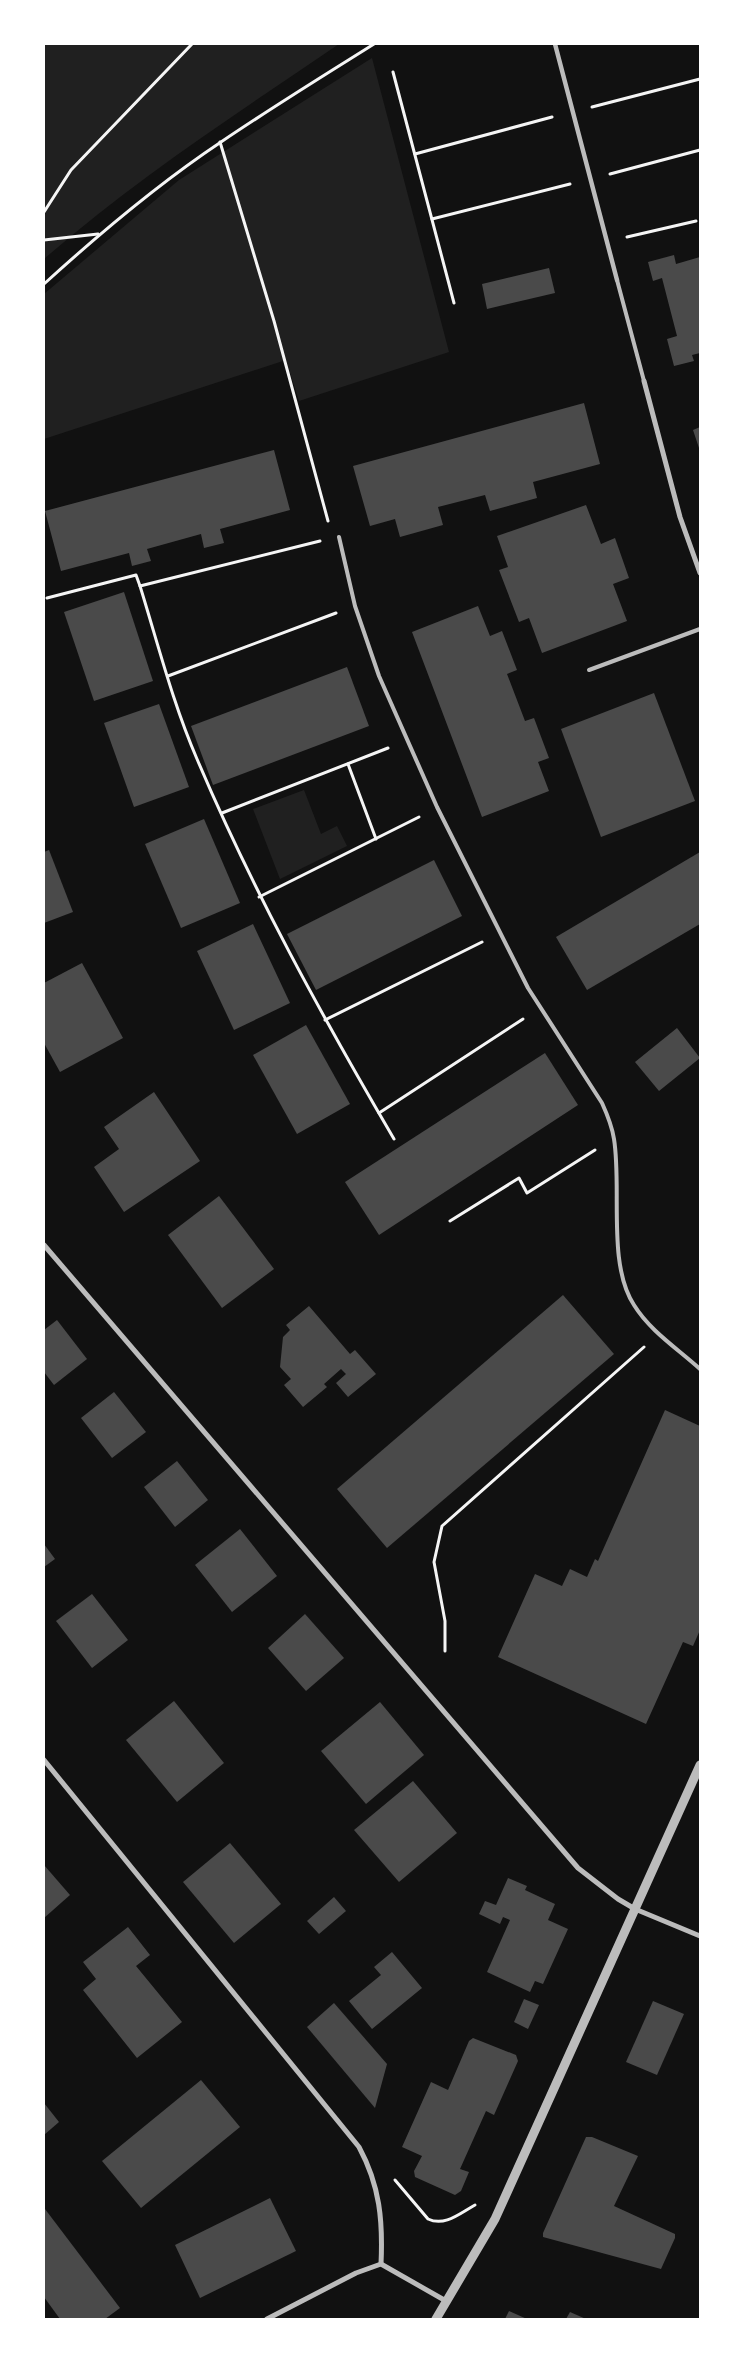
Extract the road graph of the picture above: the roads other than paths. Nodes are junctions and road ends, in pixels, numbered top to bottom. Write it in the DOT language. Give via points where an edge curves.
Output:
graph roads {
  1 [pos="555,44"];
  2 [pos="617,280"];
  3 [pos="644,381"];
  4 [pos="338,537"];
  5 [pos="700,573"];
  6 [pos="700,629"];
  7 [pos="589,670"];
  8 [pos="44,1245"];
  9 [pos="700,1369"];
  10 [pos="44,1760"];
  11 [pos="700,1765"];
  12 [pos="635,1909"];
  13 [pos="700,1936"];
  14 [pos="381,2264"];
  15 [pos="446,2301"];
  16 [pos="267,2319"];
  17 [pos="436,2319"];
  1 -- 2 [label="street"];
  2 -- 3 [label="lane"];
  3 -- 5 [label="street" via="680,517"];
  4 -- 9 [label="lane" via="355,606 379,676 437,807 528,988 602,1103 614,1138 619,1266 633,1305 647,1322"];
  6 -- 7 [label="lane"];
  8 -- 12 [label="street" via="578,1868"];
  10 -- 14 [label="street" via="359,2147 378,2196 383,2227"];
  11 -- 12 [label="street"];
  12 -- 13 [label="street"];
  12 -- 15 [label="street" via="511,2186"];
  14 -- 15 [label="street"];
  14 -- 16 [label="street" via="356,2273"];
  15 -- 17 [label="street"];
}
